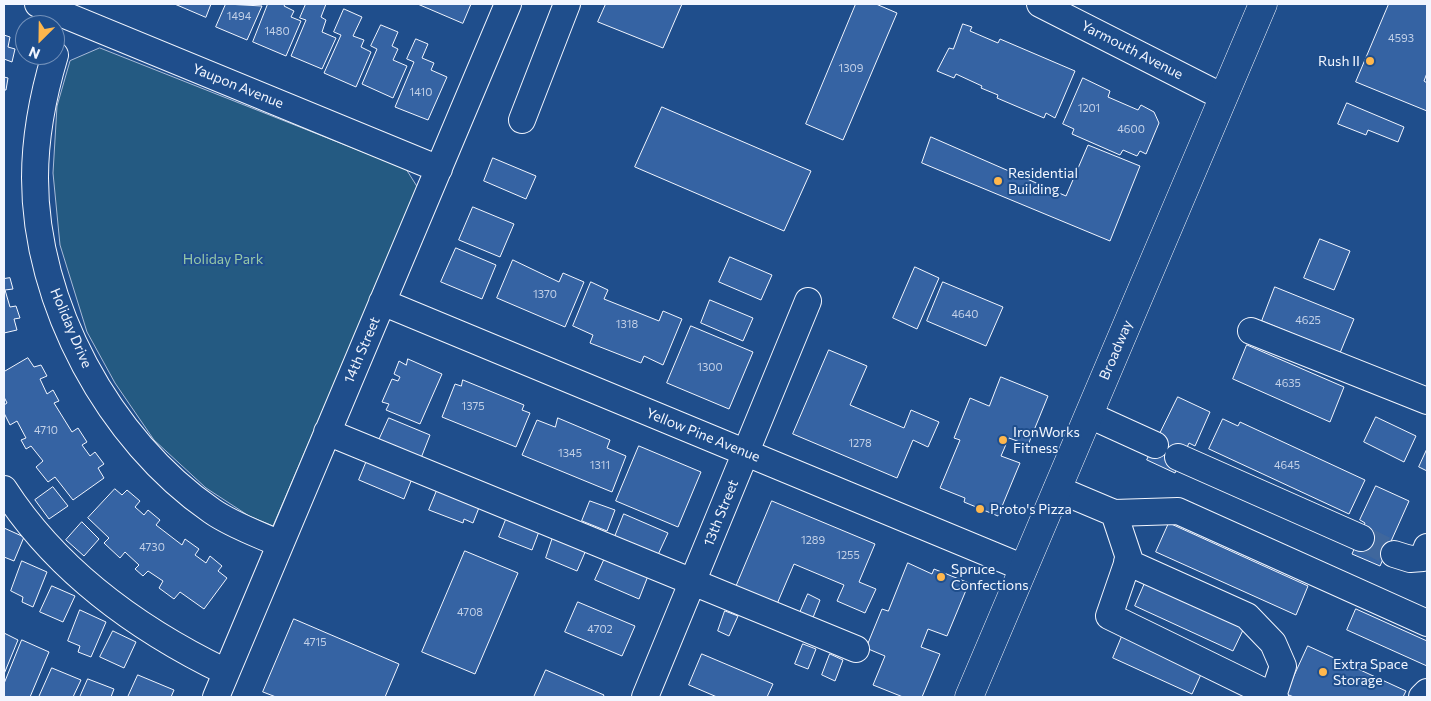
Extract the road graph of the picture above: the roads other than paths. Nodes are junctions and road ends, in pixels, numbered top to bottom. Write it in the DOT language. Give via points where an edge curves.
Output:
graph roads {
  1 [pos="38,4"];
  2 [pos="508,4"];
  3 [pos="567,4"];
  4 [pos="1040,4"];
  5 [pos="1263,4"];
  6 [pos="70,10"];
  7 [pos="65,25"];
  8 [pos="52,65"];
  9 [pos="1223,97"];
  10 [pos="522,120"];
  11 [pos="439,169"];
  12 [pos="808,301"];
  13 [pos="382,302"];
  14 [pos="1251,331"];
  15 [pos="1427,402"];
  16 [pos="1089,415"];
  17 [pos="327,432"];
  18 [pos="1155,445"];
  19 [pos="746,452"];
  20 [pos="1178,457"];
  21 [pos="1057,489"];
  22 [pos="5,492"];
  23 [pos="1114,513"];
  24 [pos="1361,538"];
  25 [pos="280,544"];
  26 [pos="1427,547"];
  27 [pos="1394,554"];
  28 [pos="1127,562"];
  29 [pos="1024,568"];
  30 [pos="693,581"];
  31 [pos="1427,623"];
  32 [pos="856,649"];
  33 [pos="226,672"];
  34 [pos="1427,692"];
  35 [pos="216,697"];
  36 [pos="645,697"];
  37 [pos="969,697"];
  38 [pos="1274,697"];
  39 [pos="1422,697"];
  1 -- 6 [label="street, Yaupon Avenue"];
  2 -- 11 [label="street, 14th Street"];
  3 -- 10 [label="street"];
  4 -- 9 [label="street, Yarmouth Avenue"];
  5 -- 9 [label="main road, Broadway"];
  6 -- 7 [label="street, Holiday Drive"];
  6 -- 11 [label="street, Yaupon Avenue"];
  8 -- 25 [label="street, Holiday Drive" via="38,131 36,203 54,290 78,351 120,420 172,479 213,512"];
  9 -- 16 [label="main road, Broadway"];
  11 -- 13 [label="street, 14th Street"];
  12 -- 19 [label="street, 13th Street"];
  13 -- 17 [label="street, 14th Street"];
  13 -- 19 [label="street, Yellow Pine Avenue"];
  14 -- 15 [label="street"];
  16 -- 18 [label="street"];
  16 -- 21 [label="main road, Broadway"];
  17 -- 25 [label="street, 14th Street"];
  17 -- 30 [label="street"];
  19 -- 29 [label="street, Yellow Pine Avenue"];
  19 -- 30 [label="street, 13th Street"];
  20 -- 24 [label="street"];
  21 -- 23 [label="street"];
  21 -- 29 [label="main road, Broadway"];
  22 -- 33 [label="street" via="54,551 95,589 161,638"];
  23 -- 28 [label="street" via="1129,558"];
  23 -- 31 [label="street" via="1178,510"];
  25 -- 33 [label="street, 14th Street"];
  26 -- 27 [label="street" via="1423,558 1410,559"];
  28 -- 38 [label="street" via="1247,616 1273,643 1283,666"];
  28 -- 38 [label="street" via="1109,616"];
  29 -- 37 [label="main road, Broadway"];
  30 -- 32 [label="street"];
  30 -- 36 [label="street, 13th Street"];
  33 -- 35 [label="street, 14th Street"];
  34 -- 39 [label="street"];
}
